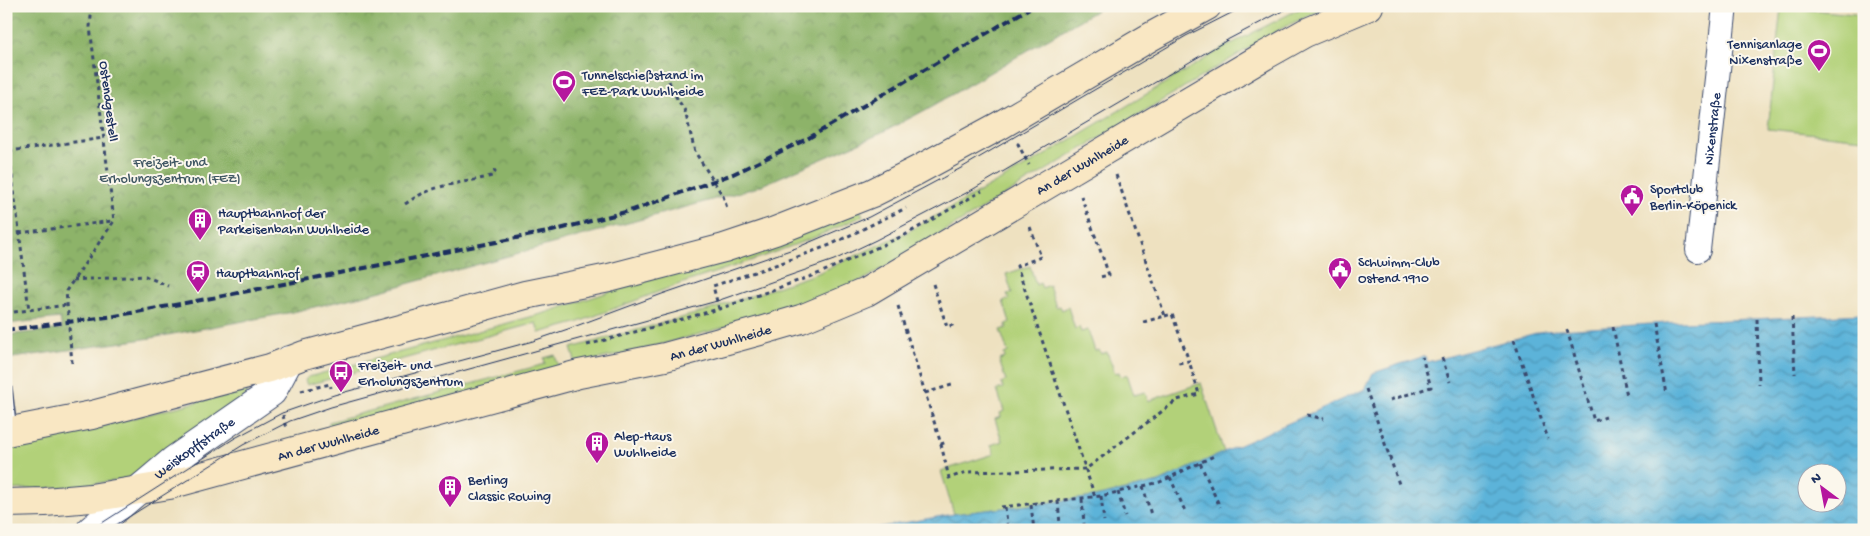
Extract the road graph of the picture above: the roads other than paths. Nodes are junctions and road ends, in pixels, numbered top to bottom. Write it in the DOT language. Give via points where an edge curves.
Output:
graph roads {
  1 [pos="1207,6"];
  2 [pos="1369,6"];
  3 [pos="1724,6"];
  4 [pos="1698,250"];
  5 [pos="289,360"];
  6 [pos="6,390"];
  7 [pos="9,432"];
  8 [pos="138,491"];
  9 [pos="6,503"];
  10 [pos="91,530"];
  1 -- 5 [label="main road" via="954,151 872,193 826,212 714,250 609,278 525,295"];
  2 -- 8 [label="main road, An der Wuhlheide" via="1305,33 1264,56 866,292 801,319 709,345 579,374"];
  3 -- 4 [label="street, Nixenstraße"];
  5 -- 7 [label="main road" via="270,368 92,415"];
  5 -- 8 [label="street, Weiskopffstraße" via="272,392 174,460"];
  6 -- 7 [label="lane"];
  8 -- 9 [label="main road, An der Wuhlheide" via="91,498"];
  8 -- 10 [label="street, Weiskopffstraße"];
}
